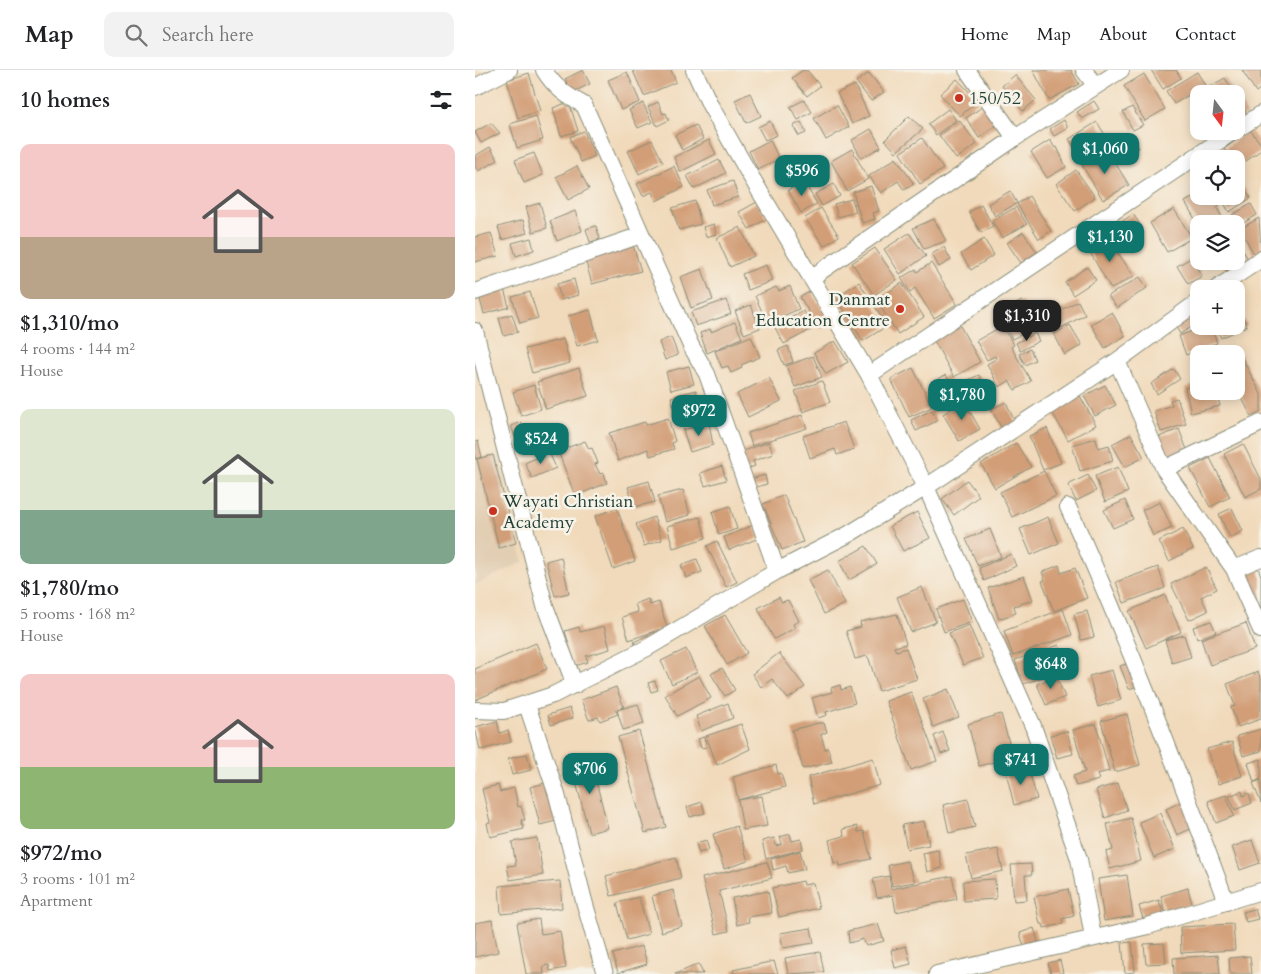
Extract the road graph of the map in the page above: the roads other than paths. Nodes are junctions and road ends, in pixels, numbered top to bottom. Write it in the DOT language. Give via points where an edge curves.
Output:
graph roads {
  1 [pos="509,70"];
  2 [pos="544,70"];
  3 [pos="694,70"];
  4 [pos="967,70"];
  5 [pos="1084,70"];
  6 [pos="1121,70"];
  7 [pos="1095,85"];
  8 [pos="475,87"];
  9 [pos="1261,114"];
  10 [pos="1245,124"];
  11 [pos="1015,138"];
  12 [pos="1222,140"];
  13 [pos="641,235"];
  14 [pos="1261,259"];
  15 [pos="811,278"];
  16 [pos="1230,280"];
  17 [pos="475,292"];
  18 [pos="1190,308"];
  19 [pos="475,330"];
  20 [pos="1117,361"];
  21 [pos="869,375"];
  22 [pos="1261,423"];
  23 [pos="1164,469"];
  24 [pos="926,487"];
  25 [pos="1068,507"];
  26 [pos="1261,558"];
  27 [pos="1234,569"];
  28 [pos="777,571"];
  29 [pos="1261,630"];
  30 [pos="575,685"];
  31 [pos="527,705"];
  32 [pos="475,710"];
  33 [pos="1261,891"];
  34 [pos="1226,902"];
  35 [pos="1093,938"];
  36 [pos="605,974"];
  37 [pos="937,974"];
  1 -- 8 [label="street"];
  2 -- 13 [label="street" via="566,96 584,105"];
  3 -- 15 [label="street" via="742,162"];
  4 -- 11 [label="street"];
  5 -- 7 [label="street"];
  6 -- 7 [label="street"];
  7 -- 11 [label="street"];
  9 -- 10 [label="street"];
  11 -- 15 [label="street"];
  12 -- 21 [label="street"];
  13 -- 17 [label="street"];
  13 -- 28 [label="street" via="707,374"];
  14 -- 16 [label="street"];
  15 -- 21 [label="street"];
  18 -- 20 [label="street"];
  19 -- 30 [label="street" via="545,606"];
  20 -- 23 [label="street"];
  20 -- 24 [label="street"];
  21 -- 24 [label="street"];
  22 -- 23 [label="street"];
  23 -- 27 [label="street"];
  24 -- 28 [label="street" via="849,534"];
  24 -- 35 [label="street" via="1033,726 1079,859"];
  25 -- 34 [label="street" via="1169,744"];
  26 -- 27 [label="street"];
  27 -- 29 [label="street"];
  28 -- 30 [label="street" via="647,648"];
  30 -- 31 [label="street"];
  31 -- 32 [label="street" via="504,711"];
  31 -- 36 [label="street" via="557,795"];
  33 -- 34 [label="street"];
  34 -- 35 [label="street" via="1148,926"];
  35 -- 37 [label="street"];
}
